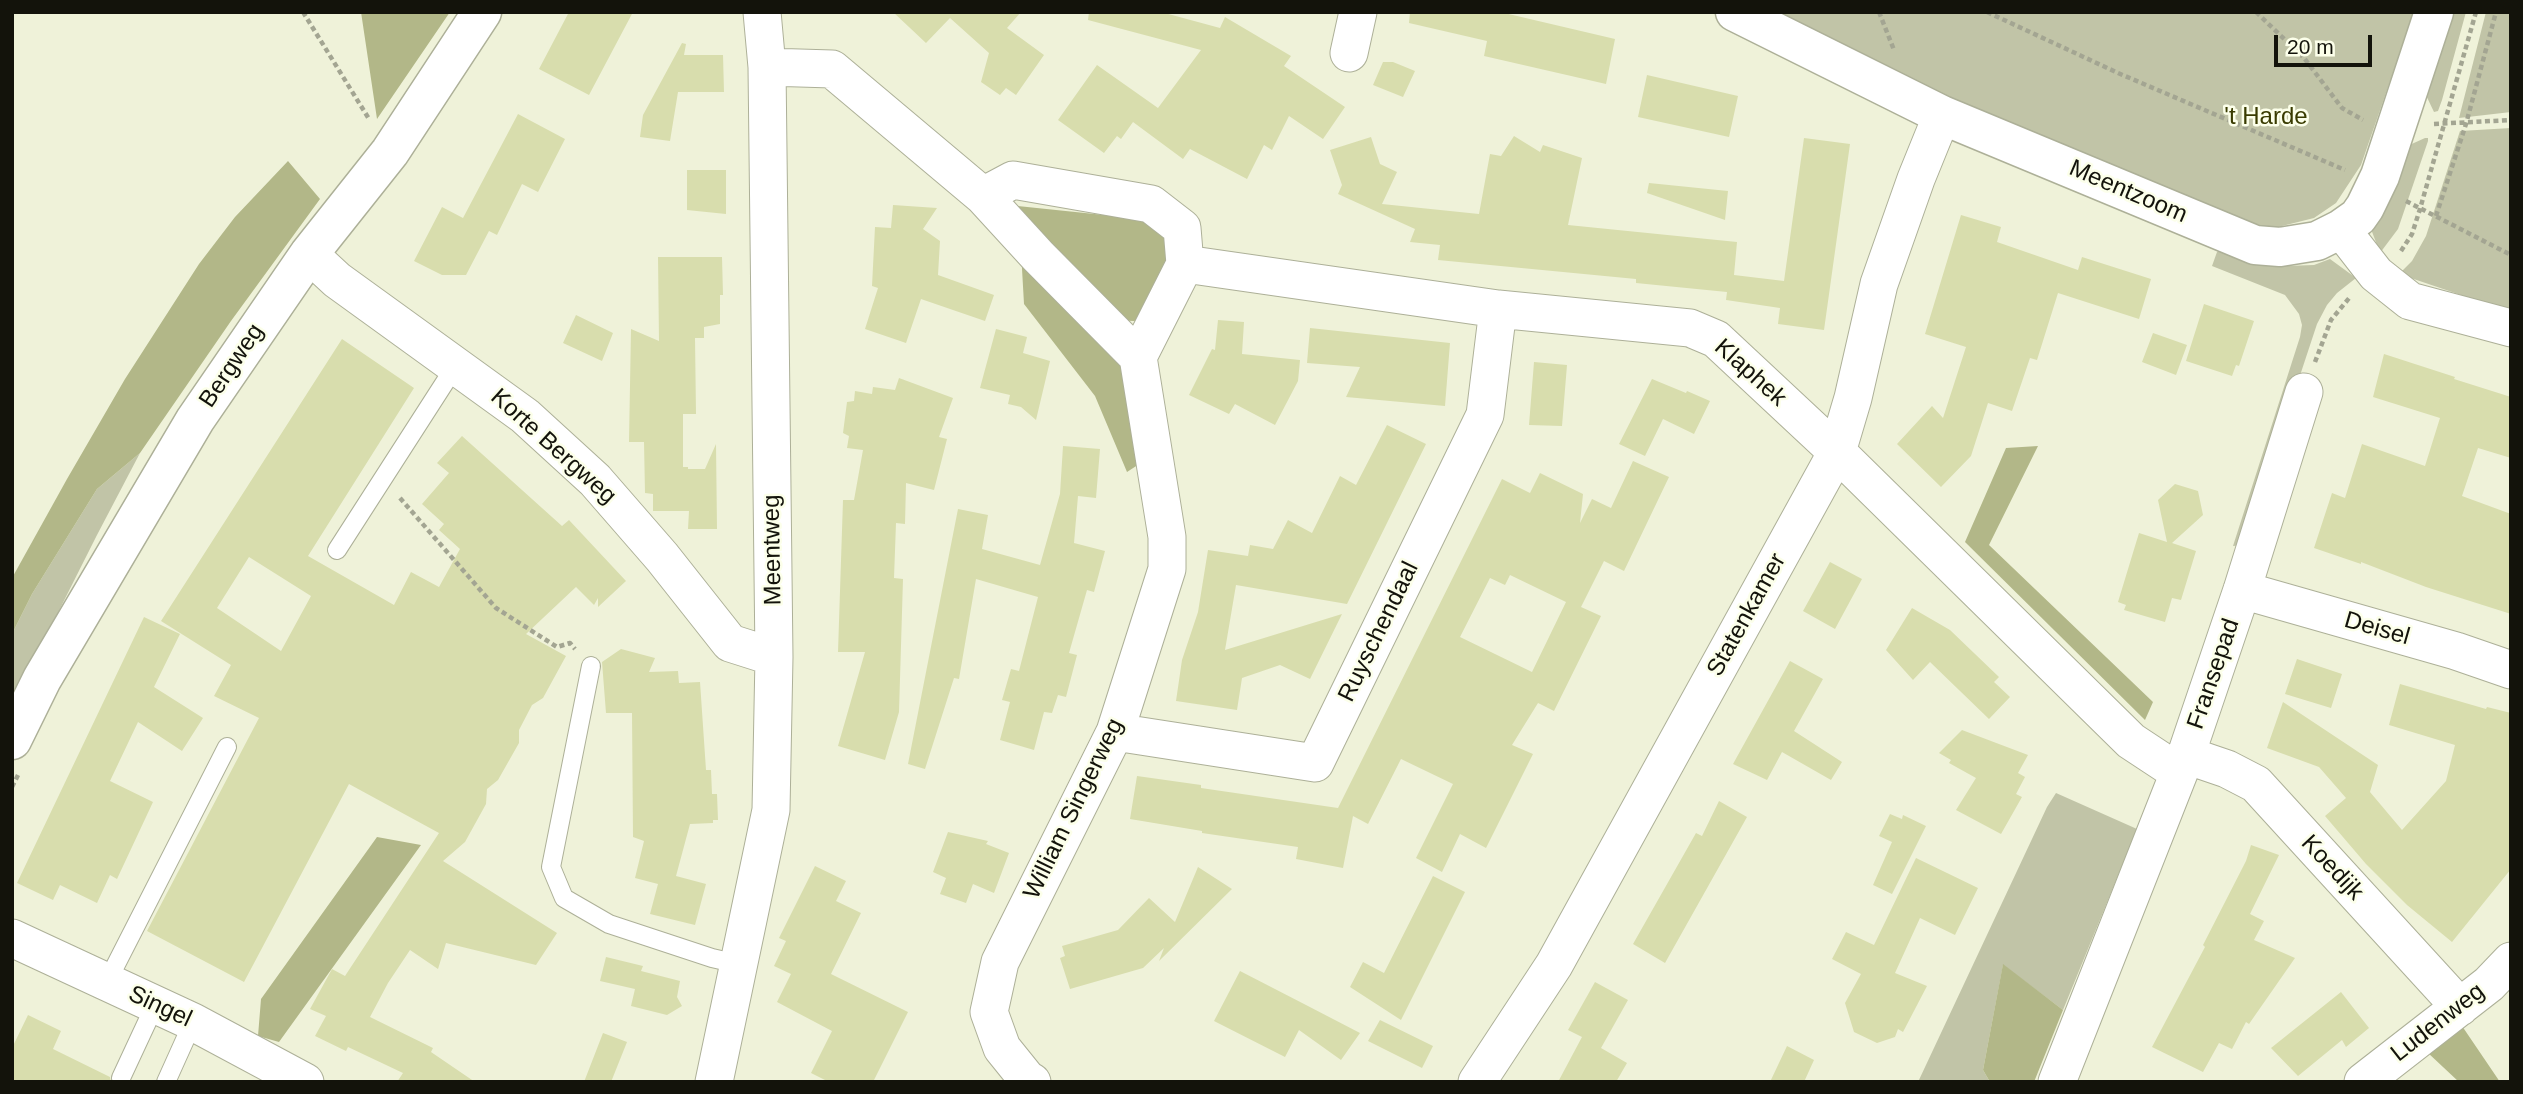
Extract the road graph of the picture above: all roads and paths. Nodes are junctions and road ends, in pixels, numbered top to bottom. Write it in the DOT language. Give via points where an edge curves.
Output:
graph roads {
  1 [pos="303,12"];
  2 [pos="482,12"];
  3 [pos="762,12"];
  4 [pos="1358,12"];
  5 [pos="1735,12"];
  6 [pos="1987,12"];
  7 [pos="2256,12"];
  8 [pos="2434,12"];
  9 [pos="2476,12"];
  10 [pos="2496,12"];
  11 [pos="1349,53"];
  12 [pos="767,67"];
  13 [pos="1942,115"];
  14 [pos="2511,120"];
  15 [pos="2445,123"];
  16 [pos="2466,124"];
  17 [pos="2398,126"];
  18 [pos="390,152"];
  19 [pos="2377,185"];
  20 [pos="984,196"];
  21 [pos="2420,209"];
  22 [pos="2436,216"];
  23 [pos="2341,229"];
  24 [pos="309,254"];
  25 [pos="2511,255"];
  26 [pos="1185,264"];
  27 [pos="2376,274"];
  28 [pos="1498,309"];
  29 [pos="2511,328"];
  30 [pos="1138,357"];
  31 [pos="456,365"];
  32 [pos="2304,392"];
  33 [pos="1837,452"];
  34 [pos="383,479"];
  35 [pos="337,550"];
  36 [pos="2242,590"];
  37 [pos="775,657"];
  38 [pos="591,666"];
  39 [pos="2511,670"];
  40 [pos="1115,732"];
  41 [pos="12,740"];
  42 [pos="227,747"];
  43 [pos="2182,763"];
  44 [pos="12,938"];
  45 [pos="2511,961"];
  46 [pos="738,964"];
  47 [pos="107,982"];
  48 [pos="155,1004"];
  49 [pos="2460,1007"];
  50 [pos="193,1022"];
  51 [pos="121,1078"];
  52 [pos="166,1082"];
  53 [pos="305,1082"];
  54 [pos="714,1082"];
  55 [pos="1032,1082"];
  56 [pos="1477,1082"];
  57 [pos="2057,1082"];
  58 [pos="2363,1082"];
  1 -- 18 [label="path"];
  2 -- 18 [label="street, Bergweg"];
  3 -- 12 [label="street, Meentweg"];
  4 -- 11 [label="street"];
  5 -- 13 [label="street, Meentzoom"];
  6 -- 19 [label="path"];
  7 -- 17 [label="path" via="2304,58 2342,108 2368,123"];
  8 -- 17 [label="street"];
  9 -- 15 [label="path"];
  10 -- 16 [label="path"];
  12 -- 20 [label="street" via="832,69"];
  12 -- 37 [label="street, Meentweg"];
  13 -- 23 [label="street, Meentzoom" via="2255,245 2308,243"];
  13 -- 33 [label="street, Statenkamer" via="1879,284"];
  14 -- 16 [label="path"];
  15 -- 16 [label="path"];
  15 -- 21 [label="path"];
  16 -- 22 [label="path"];
  17 -- 19 [label="street"];
  18 -- 24 [label="street, Bergweg"];
  19 -- 21 [label="path"];
  19 -- 23 [label="street" via="2358,217"];
  20 -- 26 [label="street" via="1013,180 1151,204 1181,228"];
  20 -- 30 [label="street"];
  21 -- 22 [label="path"];
  21 -- 27 [label="path" via="2402,250"];
  22 -- 25 [label="path"];
  23 -- 27 [label="street"];
  24 -- 31 [label="street, Korte Bergweg" via="337,280"];
  24 -- 41 [label="street, Bergweg" via="195,420 42,679"];
  26 -- 28 [label="street, Klaphek"];
  26 -- 30 [label="street"];
  27 -- 29 [label="street" via="2410,301"];
  27 -- 32 [label="path" via="2331,320"];
  28 -- 33 [label="street, Klaphek" via="1690,328 1716,339"];
  28 -- 40 [label="street, Ruyschendaal" via="1485,415 1315,764"];
  30 -- 40 [label="street, William Singerweg" via="1167,537 1167,569"];
  31 -- 34 [label="lane"];
  31 -- 37 [label="street, Korte Bergweg" via="525,416 595,480 730,643"];
  32 -- 36 [label="street, Fransepad"];
  33 -- 43 [label="street, Klaphek" via="2131,741"];
  33 -- 56 [label="street, Statenkamer" via="1554,965"];
  34 -- 35 [label="lane"];
  34 -- 38 [label="path" via="496,608 557,647 570,643"];
  36 -- 39 [label="street, Deisel"];
  36 -- 43 [label="street, Fransepad"];
  37 -- 46 [label="street, Meentweg" via="771,810"];
  38 -- 46 [label="lane" via="551,867 564,898 609,924"];
  40 -- 55 [label="street, William Singerweg" via="1000,962 989,1012 1002,1048"];
  42 -- 47 [label="lane"];
  43 -- 49 [label="street, Koedijk" via="2227,769 2256,784"];
  43 -- 57 [label="street, Fransepad"];
  44 -- 47 [label="street, Singel"];
  45 -- 49 [label="street, Ludenweg"];
  46 -- 54 [label="street, Meentweg"];
  47 -- 48 [label="street, Singel"];
  48 -- 50 [label="street, Singel"];
  48 -- 51 [label="lane"];
  49 -- 58 [label="street, Ludenweg"];
  50 -- 52 [label="lane"];
  50 -- 53 [label="street, Singel"];
}
